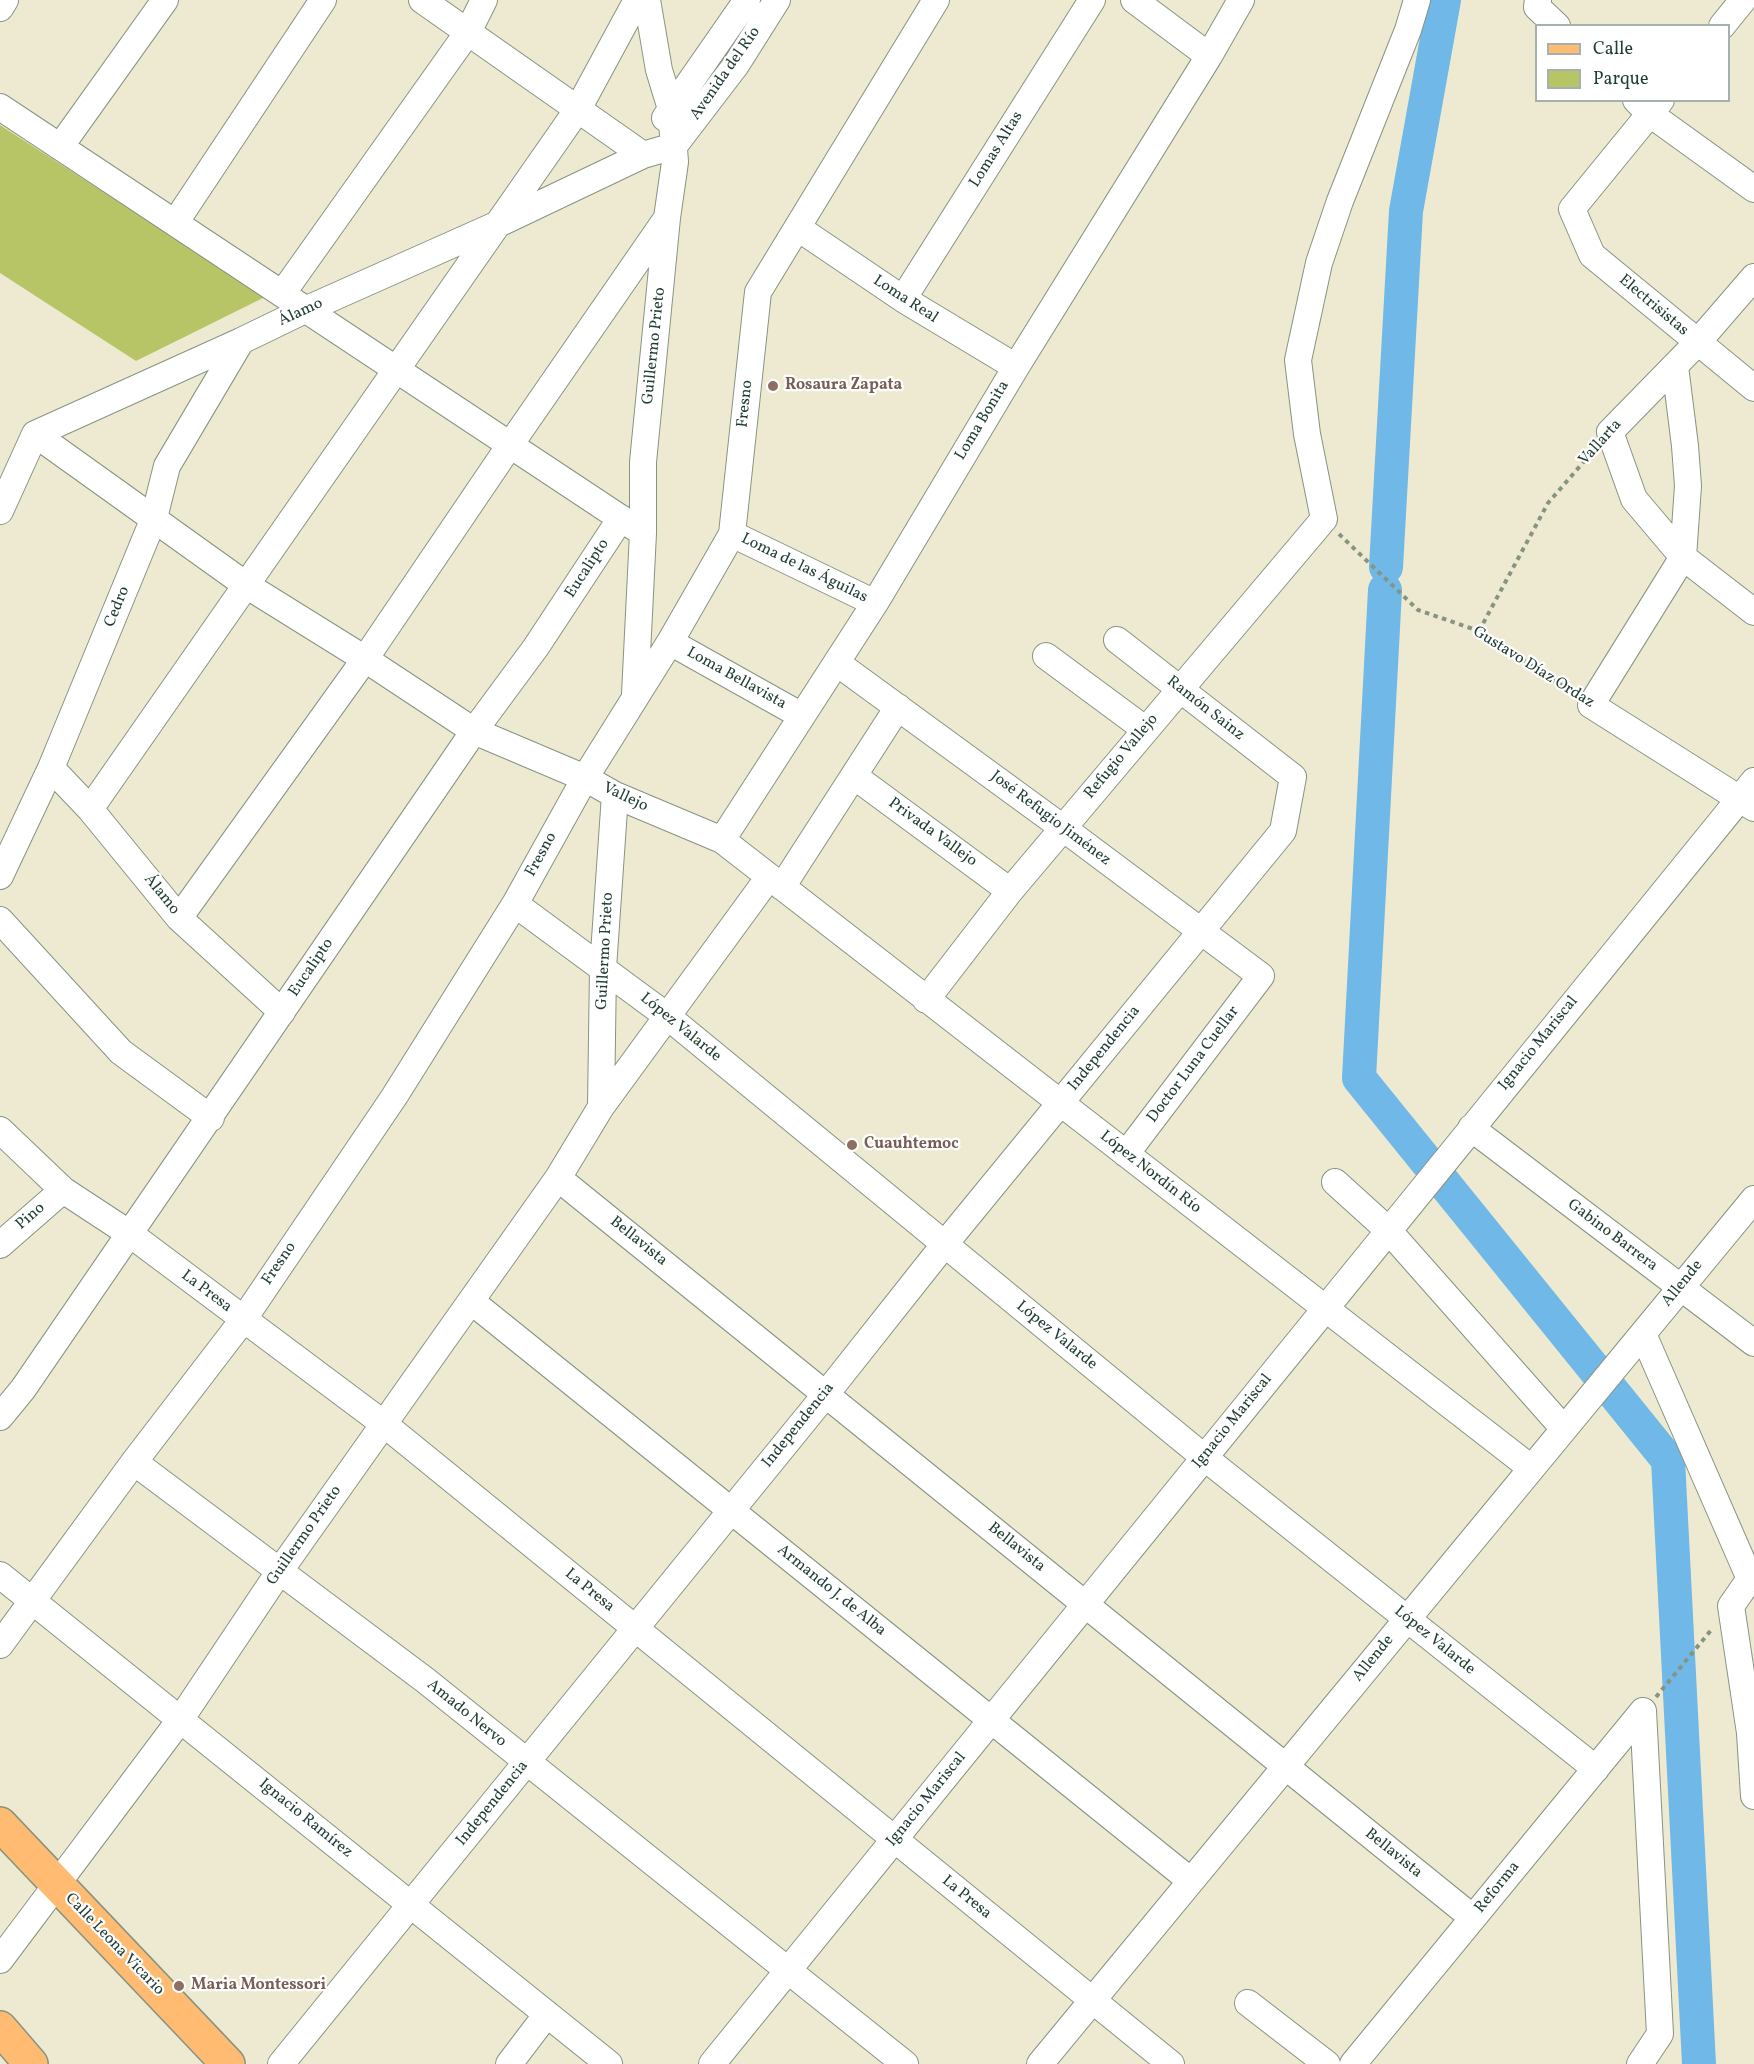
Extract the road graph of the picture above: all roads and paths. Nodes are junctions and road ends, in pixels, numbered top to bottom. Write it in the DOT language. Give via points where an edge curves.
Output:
graph roads {
  1 [pos="5,0"];
  2 [pos="165,0"];
  3 [pos="323,0"];
  4 [pos="422,0"];
  5 [pos="484,0"];
  6 [pos="637,0"];
  7 [pos="646,0"];
  8 [pos="747,0"];
  9 [pos="777,0"];
  10 [pos="936,0"];
  11 [pos="1092,0"];
  12 [pos="1134,0"];
  13 [pos="1241,0"];
  14 [pos="1418,0"];
  15 [pos="1743,0"];
  16 [pos="1537,3"];
  17 [pos="0,8"];
  18 [pos="1555,24"];
  19 [pos="1724,24"];
  20 [pos="468,32"];
  21 [pos="1209,56"];
  22 [pos="1649,105"];
  23 [pos="0,107"];
  24 [pos="578,109"];
  25 [pos="671,109"];
  26 [pos="674,146"];
  27 [pos="60,147"];
  28 [pos="643,155"];
  29 [pos="1754,189"];
  30 [pos="667,218"];
  31 [pos="175,223"];
  32 [pos="496,225"];
  33 [pos="798,228"];
  34 [pos="1754,277"];
  35 [pos="282,294"];
  36 [pos="903,299"];
  37 [pos="306,310"];
  38 [pos="240,342"];
  39 [pos="1697,343"];
  40 [pos="1675,366"];
  41 [pos="1016,367"];
  42 [pos="397,370"];
  43 [pos="1754,388"];
  44 [pos="1610,432"];
  45 [pos="35,434"];
  46 [pos="510,445"];
  47 [pos="0,511"];
  48 [pos="154,518"];
  49 [pos="621,518"];
  50 [pos="1324,519"];
  51 [pos="643,533"];
  52 [pos="732,534"];
  53 [pos="1683,557"];
  54 [pos="246,585"];
  55 [pos="875,603"];
  56 [pos="1754,612"];
  57 [pos="1479,631"];
  58 [pos="1116,640"];
  59 [pos="670,642"];
  60 [pos="1046,656"];
  61 [pos="365,659"];
  62 [pos="837,663"];
  63 [pos="1179,689"];
  64 [pos="635,696"];
  65 [pos="1591,705"];
  66 [pos="898,707"];
  67 [pos="802,716"];
  68 [pos="1146,730"];
  69 [pos="474,731"];
  70 [pos="51,768"];
  71 [pos="854,776"];
  72 [pos="1293,777"];
  73 [pos="585,778"];
  74 [pos="615,795"];
  75 [pos="1749,796"];
  76 [pos="90,809"];
  77 [pos="1063,828"];
  78 [pos="722,840"];
  79 [pos="0,876"];
  80 [pos="775,882"];
  81 [pos="1010,891"];
  82 [pos="515,904"];
  83 [pos="179,918"];
  84 [pos="0,920"];
  85 [pos="1200,931"];
  86 [pos="603,968"];
  87 [pos="1261,976"];
  88 [pos="926,1000"];
  89 [pos="282,1012"];
  90 [pos="667,1016"];
  91 [pos="1061,1104"];
  92 [pos="602,1107"];
  93 [pos="211,1118"];
  94 [pos="0,1130"];
  95 [pos="1465,1134"];
  96 [pos="1126,1154"];
  97 [pos="558,1178"];
  98 [pos="1335,1182"];
  99 [pos="63,1190"];
  100 [pos="1754,1199"];
  101 [pos="1392,1225"];
  102 [pos="130,1234"];
  103 [pos="0,1245"];
  104 [pos="944,1245"];
  105 [pos="1679,1288"];
  106 [pos="471,1301"];
  107 [pos="1325,1309"];
  108 [pos="243,1320"];
  109 [pos="1639,1340"];
  110 [pos="1754,1343"];
  111 [pos="826,1394"];
  112 [pos="0,1417"];
  113 [pos="1568,1423"];
  114 [pos="384,1424"];
  115 [pos="1204,1458"];
  116 [pos="134,1462"];
  117 [pos="1531,1468"];
  118 [pos="731,1510"];
  119 [pos="279,1572"];
  120 [pos="0,1575"];
  121 [pos="1752,1576"];
  122 [pos="33,1601"];
  123 [pos="1086,1605"];
  124 [pos="1723,1616"];
  125 [pos="1407,1619"];
  126 [pos="635,1628"];
  127 [pos="0,1645"];
  128 [pos="1650,1703"];
  129 [pos="180,1720"];
  130 [pos="992,1720"];
  131 [pos="526,1762"];
  132 [pos="1286,1766"];
  133 [pos="1596,1769"];
  134 [pos="1754,1796"];
  135 [pos="0,1824"];
  136 [pos="895,1839"];
  137 [pos="1191,1881"];
  138 [pos="56,1885"];
  139 [pos="411,1905"];
  140 [pos="1473,1918"];
  141 [pos="0,1960"];
  142 [pos="788,1971"];
  143 [pos="1093,2001"];
  144 [pos="1248,2003"];
  145 [pos="547,2014"];
  146 [pos="0,2028"];
  147 [pos="32,2064"];
  148 [pos="228,2064"];
  149 [pos="281,2064"];
  150 [pos="509,2064"];
  151 [pos="609,2064"];
  152 [pos="712,2064"];
  153 [pos="905,2064"];
  154 [pos="1040,2064"];
  155 [pos="1171,2064"];
  156 [pos="1327,2064"];
  157 [pos="1353,2064"];
  158 [pos="1640,2064"];
  1 -- 17 [label="street"];
  2 -- 27 [label="street"];
  3 -- 31 [label="street"];
  4 -- 20 [label="street"];
  5 -- 20 [label="street"];
  6 -- 24 [label="street"];
  7 -- 25 [label="street, Guillermo Prieto" via="658,70"];
  8 -- 25 [label="street, Avenida del Río"];
  9 -- 26 [label="street, Avenida del Río" via="736,65"];
  10 -- 33 [label="street, Fresno"];
  11 -- 36 [label="street, Lomas Altas"];
  12 -- 21 [label="street"];
  13 -- 21 [label="street, Loma Bonita"];
  14 -- 50 [label="street" via="1319,263 1298,360 1307,434"];
  15 -- 19 [label="street"];
  16 -- 18 [label="street"];
  20 -- 24 [label="street"];
  20 -- 35 [label="street"];
  21 -- 41 [label="street, Loma Bonita"];
  22 -- 29 [label="street"];
  22 -- 39 [label="street, Electrisistas" via="1572,209 1592,255"];
  23 -- 27 [label="street"];
  24 -- 28 [label="street"];
  24 -- 32 [label="street"];
  25 -- 26 [label="street, Guillermo Prieto"];
  25 -- 28 [label="street"];
  26 -- 28 [label="street, Álamo"];
  26 -- 30 [label="street, Guillermo Prieto"];
  27 -- 31 [label="street"];
  28 -- 32 [label="street, Álamo"];
  30 -- 46 [label="street"];
  30 -- 51 [label="street, Guillermo Prieto" via="643,462"];
  31 -- 35 [label="street"];
  32 -- 37 [label="street, Álamo"];
  32 -- 42 [label="street"];
  33 -- 36 [label="street, Loma Real"];
  33 -- 52 [label="street, Fresno" via="758,292"];
  34 -- 39 [label="street, Vallarta"];
  35 -- 37 [label="street"];
  36 -- 41 [label="street, Loma Real"];
  37 -- 38 [label="street, Álamo"];
  37 -- 42 [label="street"];
  38 -- 45 [label="street, Álamo"];
  38 -- 48 [label="street, Cedro" via="168,466"];
  39 -- 40 [label="street, Vallarta"];
  39 -- 43 [label="street, Electrisistas"];
  40 -- 44 [label="street, Vallarta"];
  40 -- 53 [label="street" via="1688,486"];
  41 -- 55 [label="street, Loma Bonita"];
  42 -- 46 [label="street"];
  42 -- 54 [label="street"];
  44 -- 53 [label="street" via="1634,499"];
  44 -- 57 [label="path, Vallarta" via="1548,503"];
  45 -- 47 [label="street"];
  45 -- 48 [label="street, Vallejo"];
  46 -- 49 [label="street"];
  46 -- 61 [label="street"];
  48 -- 54 [label="street, Vallejo"];
  48 -- 70 [label="street, Cedro"];
  49 -- 51 [label="street"];
  49 -- 69 [label="street, Eucalipto" via="536,647"];
  50 -- 57 [label="path, Gustavo Díaz Ordaz" via="1418,610"];
  50 -- 63 [label="street, Refugio Vallejo"];
  51 -- 64 [label="street, Guillermo Prieto"];
  52 -- 55 [label="street, Loma de las Águilas"];
  52 -- 59 [label="street, Fresno"];
  53 -- 56 [label="street"];
  53 -- 65 [label="street"];
  54 -- 61 [label="street, Vallejo"];
  54 -- 76 [label="street"];
  55 -- 62 [label="street, Loma Bonita"];
  57 -- 65 [label="path, Gustavo Díaz Ordaz"];
  58 -- 63 [label="street, Ramón Sainz"];
  59 -- 64 [label="street, Fresno"];
  59 -- 67 [label="street, Loma Bellavista"];
  60 -- 68 [label="street"];
  61 -- 69 [label="street, Vallejo"];
  61 -- 83 [label="street"];
  62 -- 66 [label="street, José Refugio Jiménez"];
  62 -- 67 [label="street, Loma Bonita"];
  63 -- 68 [label="street, Refugio Vallejo"];
  63 -- 72 [label="street, Ramón Sainz"];
  64 -- 73 [label="street, Fresno"];
  65 -- 75 [label="street, Gustavo Díaz Ordaz"];
  66 -- 71 [label="street, Guillermo Prieto"];
  66 -- 77 [label="street, José Refugio Jiménez"];
  67 -- 78 [label="street, Loma Bonita"];
  68 -- 77 [label="street, Refugio Vallejo"];
  69 -- 73 [label="street, Vallejo"];
  69 -- 89 [label="street, Eucalipto"];
  70 -- 76 [label="street, Álamo"];
  70 -- 79 [label="street, Cedro"];
  71 -- 80 [label="street, Guillermo Prieto"];
  71 -- 81 [label="street, Privada Vallejo"];
  72 -- 85 [label="street, Independencia" via="1283,831"];
  73 -- 74 [label="street, Vallejo"];
  73 -- 82 [label="street, Fresno"];
  74 -- 78 [label="street, Vallejo"];
  74 -- 86 [label="street, Guillermo Prieto"];
  75 -- 95 [label="street, Ignacio Mariscal"];
  76 -- 83 [label="street, Álamo"];
  77 -- 81 [label="street, Refugio Vallejo"];
  77 -- 85 [label="street, José Refugio Jiménez"];
  78 -- 80 [label="street, Vallejo"];
  80 -- 88 [label="street, López Nordín Río"];
  80 -- 90 [label="street, Guillermo Prieto"];
  81 -- 88 [label="street, Refugio Vallejo"];
  82 -- 86 [label="street, López Valarde"];
  82 -- 108 [label="street, Fresno" via="394,1097"];
  83 -- 89 [label="street, Álamo"];
  84 -- 93 [label="street" via="121,1052"];
  85 -- 87 [label="street, José Refugio Jiménez"];
  85 -- 91 [label="street, Independencia"];
  86 -- 90 [label="street, López Valarde"];
  86 -- 92 [label="street, Guillermo Prieto"];
  87 -- 96 [label="street, Doctor Luna Cuellar"];
  88 -- 91 [label="street, López Nordín Río"];
  89 -- 93 [label="street, Eucalipto"];
  90 -- 92 [label="street, Guillermo Prieto"];
  90 -- 104 [label="street, López Valarde"];
  91 -- 96 [label="street, López Nordín Río"];
  91 -- 104 [label="street, Independencia"];
  92 -- 97 [label="street, Guillermo Prieto"];
  93 -- 102 [label="street, Eucalipto"];
  94 -- 99 [label="street, La Presa"];
  95 -- 101 [label="street, Ignacio Mariscal"];
  95 -- 105 [label="street, Gabino Barrera"];
  96 -- 107 [label="street, López Nordín Río"];
  97 -- 106 [label="street, Guillermo Prieto"];
  97 -- 111 [label="street, Bellavista"];
  98 -- 101 [label="street"];
  99 -- 102 [label="street, La Presa"];
  99 -- 103 [label="street, Pino"];
  100 -- 105 [label="street, Allende"];
  101 -- 107 [label="street, Ignacio Mariscal"];
  101 -- 113 [label="street"];
  102 -- 108 [label="street, La Presa"];
  102 -- 112 [label="street, Eucalipto"];
  104 -- 111 [label="street, Independencia"];
  104 -- 115 [label="street, López Valarde"];
  105 -- 109 [label="street, Allende"];
  105 -- 110 [label="street, Gabino Barrera"];
  106 -- 114 [label="street, Guillermo Prieto"];
  106 -- 118 [label="street, Armando J. de Alba"];
  107 -- 115 [label="street, Ignacio Mariscal"];
  107 -- 117 [label="street, López Nordín Río"];
  108 -- 114 [label="street, La Presa"];
  108 -- 116 [label="street, Fresno"];
  109 -- 113 [label="street, Allende"];
  109 -- 121 [label="street"];
  111 -- 118 [label="street, Independencia"];
  111 -- 123 [label="street, Bellavista"];
  113 -- 117 [label="street, Allende"];
  114 -- 119 [label="street, Guillermo Prieto"];
  114 -- 126 [label="street, La Presa"];
  115 -- 123 [label="street, Ignacio Mariscal"];
  115 -- 125 [label="street, López Valarde"];
  116 -- 119 [label="street, Amado Nervo"];
  116 -- 122 [label="street, Fresno"];
  117 -- 125 [label="street, Allende"];
  118 -- 126 [label="street, Independencia"];
  118 -- 130 [label="street, Armando J. de Alba"];
  119 -- 129 [label="street, Guillermo Prieto"];
  119 -- 131 [label="street, Amado Nervo" via="425,1680"];
  120 -- 122 [label="street, Ignacio Ramírez"];
  121 -- 124 [label="street"];
  122 -- 127 [label="street, Fresno"];
  122 -- 129 [label="street, Ignacio Ramírez"];
  123 -- 130 [label="street, Ignacio Mariscal"];
  123 -- 132 [label="street, Bellavista"];
  124 -- 128 [label="path"];
  124 -- 134 [label="street" via="1750,1732"];
  125 -- 132 [label="street, Allende"];
  125 -- 133 [label="street, López Valarde"];
  126 -- 131 [label="street, Independencia"];
  126 -- 136 [label="street, La Presa"];
  128 -- 133 [label="street, Reforma"];
  128 -- 158 [label="street" via="1660,2034"];
  129 -- 138 [label="street, Guillermo Prieto"];
  129 -- 139 [label="street, Ignacio Ramírez"];
  130 -- 136 [label="street, Ignacio Mariscal"];
  130 -- 137 [label="street, Armando J. de Alba"];
  131 -- 139 [label="street, Independencia"];
  131 -- 142 [label="street, Amado Nervo"];
  132 -- 137 [label="street, Allende"];
  132 -- 140 [label="street, Bellavista"];
  133 -- 140 [label="street, Reforma"];
  135 -- 138 [label="main road, Calle Leona Vicario"];
  136 -- 142 [label="street, Ignacio Mariscal"];
  136 -- 143 [label="street, La Presa"];
  137 -- 143 [label="street, Allende"];
  138 -- 141 [label="street, Guillermo Prieto"];
  138 -- 148 [label="main road, Calle Leona Vicario"];
  139 -- 145 [label="street, Ignacio Ramírez"];
  139 -- 149 [label="street, Independencia"];
  140 -- 157 [label="street, Reforma"];
  142 -- 152 [label="street, Ignacio Mariscal"];
  142 -- 153 [label="street, Amado Nervo"];
  143 -- 154 [label="street, Allende"];
  143 -- 155 [label="street, La Presa"];
  144 -- 156 [label="street"];
  145 -- 150 [label="street"];
  145 -- 151 [label="street, Ignacio Ramírez"];
  146 -- 147 [label="main road"];
}
